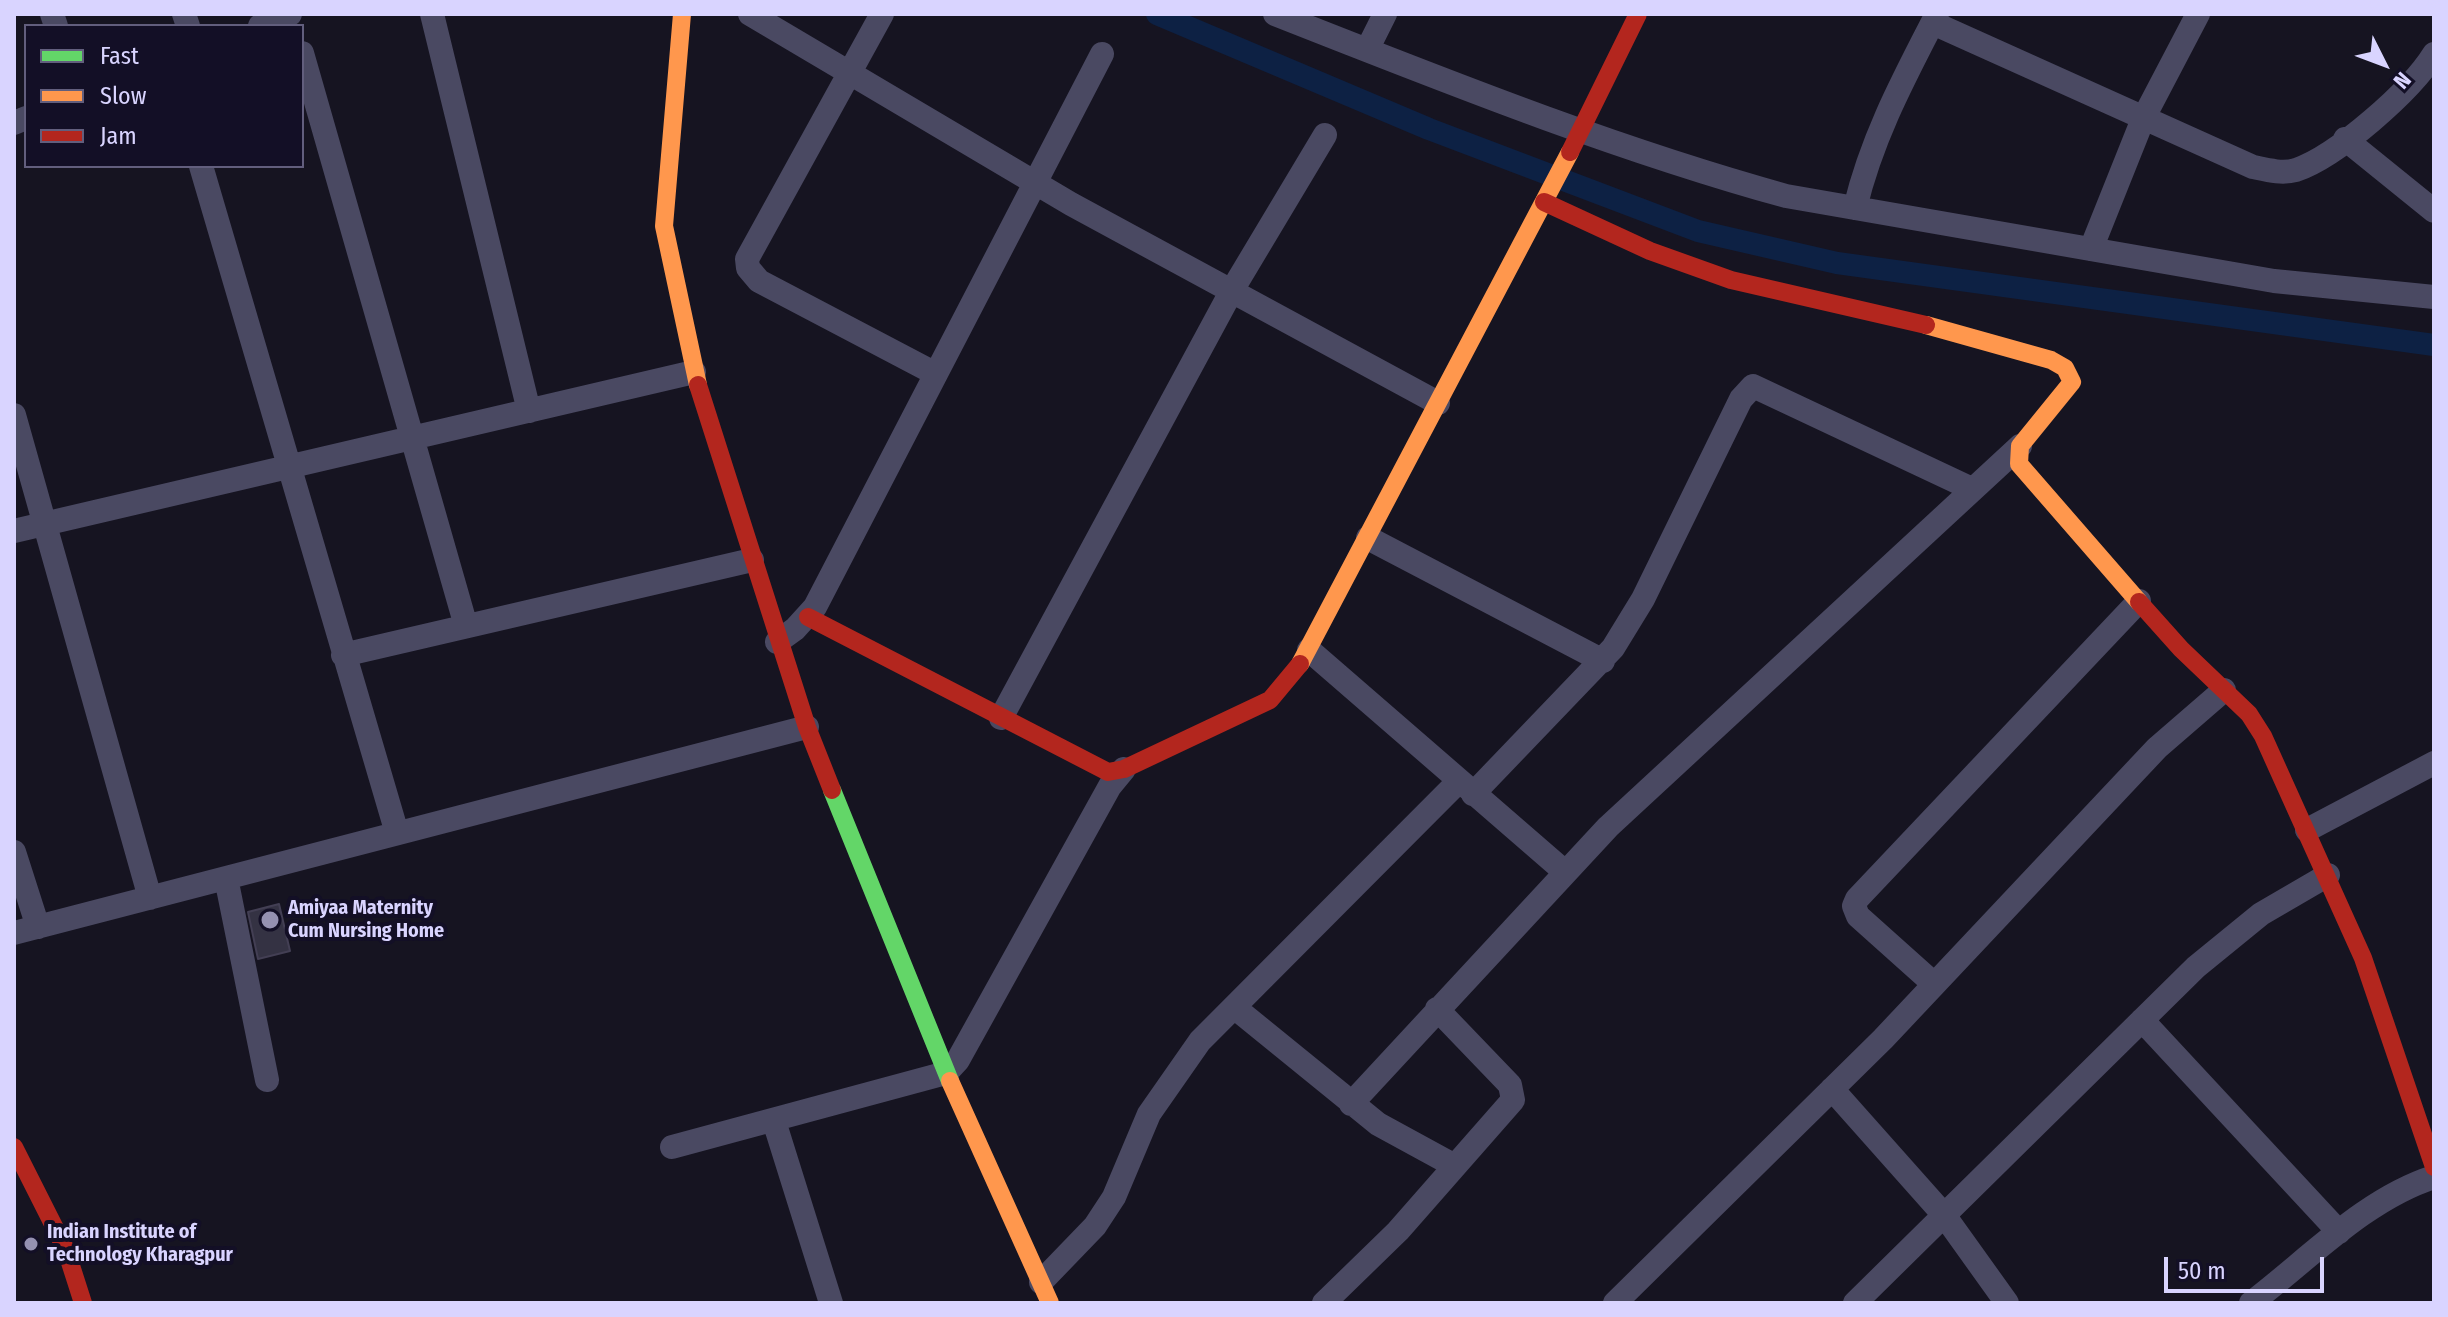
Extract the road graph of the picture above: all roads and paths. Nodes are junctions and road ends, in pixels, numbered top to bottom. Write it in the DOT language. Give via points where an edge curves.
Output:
graph roads {
  1 [pos="291,14"];
  2 [pos="432,14"];
  3 [pos="682,14"];
  4 [pos="750,14"];
  5 [pos="882,14"];
  6 [pos="1275,14"];
  7 [pos="1385,14"];
  8 [pos="1638,14"];
  9 [pos="2198,14"];
  10 [pos="1935,19"];
  11 [pos="265,24"];
  12 [pos="1367,50"];
  13 [pos="1102,54"];
  14 [pos="2434,54"];
  15 [pos="304,60"];
  16 [pos="851,73"];
  17 [pos="2143,119"];
  18 [pos="1576,134"];
  19 [pos="1325,135"];
  20 [pos="2345,139"];
  21 [pos="202,168"];
  22 [pos="1036,183"];
  23 [pos="1546,199"];
  24 [pos="1855,208"];
  25 [pos="2434,211"];
  26 [pos="2091,249"];
  27 [pos="1231,292"];
  28 [pos="2434,297"];
  29 [pos="694,372"];
  30 [pos="936,374"];
  31 [pos="1438,403"];
  32 [pos="529,411"];
  33 [pos="14,415"];
  34 [pos="412,438"];
  35 [pos="2020,446"];
  36 [pos="287,467"];
  37 [pos="1972,489"];
  38 [pos="45,524"];
  39 [pos="14,531"];
  40 [pos="1368,538"];
  41 [pos="752,560"];
  42 [pos="2139,601"];
  43 [pos="808,617"];
  44 [pos="466,626"];
  45 [pos="777,642"];
  46 [pos="1309,650"];
  47 [pos="343,655"];
  48 [pos="1603,661"];
  49 [pos="2224,690"];
  50 [pos="1001,718"];
  51 [pos="807,727"];
  52 [pos="2434,763"];
  53 [pos="1124,769"];
  54 [pos="1466,787"];
  55 [pos="2307,830"];
  56 [pos="397,833"];
  57 [pos="14,852"];
  58 [pos="1565,872"];
  59 [pos="2328,875"];
  60 [pos="226,878"];
  61 [pos="150,898"];
  62 [pos="38,927"];
  63 [pos="14,933"];
  64 [pos="1934,984"];
  65 [pos="1234,1007"];
  66 [pos="1437,1009"];
  67 [pos="2142,1020"];
  68 [pos="946,1073"];
  69 [pos="267,1080"];
  70 [pos="1832,1089"];
  71 [pos="1351,1104"];
  72 [pos="774,1121"];
  73 [pos="14,1147"];
  74 [pos="672,1147"];
  75 [pos="1455,1166"];
  76 [pos="2434,1167"];
  77 [pos="2434,1177"];
  78 [pos="1944,1215"];
  79 [pos="2339,1232"];
  80 [pos="1046,1292"];
  81 [pos="83,1303"];
  82 [pos="831,1303"];
  83 [pos="1324,1303"];
  84 [pos="1615,1303"];
  85 [pos="1855,1303"];
  86 [pos="2007,1303"];
  87 [pos="2251,1303"];
  1 -- 11 [label="street"];
  2 -- 32 [label="street"];
  3 -- 29 [label="street" via="664,226"];
  4 -- 16 [label="street"];
  5 -- 16 [label="street"];
  6 -- 12 [label="street"];
  7 -- 12 [label="street"];
  8 -- 18 [label="street"];
  9 -- 17 [label="street"];
  10 -- 17 [label="street"];
  10 -- 24 [label="street" via="1889,105"];
  12 -- 18 [label="street"];
  13 -- 22 [label="street"];
  14 -- 20 [label="street" via="2394,105"];
  15 -- 34 [label="street"];
  16 -- 22 [label="street"];
  16 -- 30 [label="street" via="747,259 748,268 759,281"];
  17 -- 20 [label="street" via="2274,172 2295,170"];
  17 -- 26 [label="street"];
  18 -- 23 [label="street"];
  18 -- 24 [label="street" via="1786,196"];
  19 -- 27 [label="street"];
  20 -- 25 [label="street"];
  21 -- 36 [label="street"];
  22 -- 27 [label="street"];
  22 -- 30 [label="street"];
  23 -- 31 [label="street"];
  23 -- 35 [label="street" via="1652,253 1704,271 1895,316 2057,362 2072,382"];
  24 -- 26 [label="street"];
  26 -- 28 [label="street" via="2274,281"];
  27 -- 31 [label="street"];
  27 -- 50 [label="street"];
  29 -- 32 [label="street"];
  29 -- 41 [label="street"];
  30 -- 43 [label="street"];
  31 -- 40 [label="street"];
  32 -- 34 [label="street"];
  33 -- 38 [label="street"];
  34 -- 36 [label="street"];
  34 -- 44 [label="street"];
  35 -- 37 [label="street"];
  35 -- 42 [label="street" via="2017,458 2023,470"];
  36 -- 38 [label="street"];
  36 -- 47 [label="street"];
  37 -- 48 [label="street" via="1753,386 1741,399 1643,599"];
  37 -- 58 [label="street" via="1661,776"];
  38 -- 39 [label="street"];
  38 -- 61 [label="street"];
  40 -- 46 [label="street"];
  40 -- 48 [label="street"];
  41 -- 44 [label="street"];
  41 -- 45 [label="street"];
  42 -- 49 [label="street"];
  42 -- 64 [label="street" via="1857,899 1858,916"];
  43 -- 45 [label="street"];
  43 -- 50 [label="street"];
  44 -- 47 [label="street"];
  45 -- 51 [label="street"];
  46 -- 53 [label="street" via="1270,700"];
  46 -- 54 [label="street"];
  47 -- 56 [label="street"];
  48 -- 54 [label="street"];
  49 -- 55 [label="street" via="2263,736"];
  49 -- 64 [label="street" via="2157,748"];
  50 -- 53 [label="street" via="1094,767 1108,772"];
  51 -- 56 [label="street"];
  51 -- 68 [label="street"];
  52 -- 55 [label="street"];
  53 -- 68 [label="street"];
  54 -- 58 [label="street"];
  54 -- 65 [label="street"];
  55 -- 59 [label="street"];
  56 -- 60 [label="street"];
  57 -- 62 [label="street"];
  58 -- 66 [label="street"];
  59 -- 67 [label="street" via="2261,914"];
  59 -- 76 [label="street" via="2373,987"];
  60 -- 61 [label="street"];
  60 -- 69 [label="street"];
  61 -- 62 [label="street"];
  62 -- 63 [label="street"];
  64 -- 70 [label="street"];
  65 -- 71 [label="street"];
  65 -- 80 [label="street" via="1162,1092 1114,1197"];
  66 -- 71 [label="street"];
  66 -- 75 [label="street" via="1514,1093 1508,1107"];
  67 -- 78 [label="street"];
  67 -- 79 [label="street"];
  68 -- 72 [label="street"];
  68 -- 80 [label="street"];
  70 -- 78 [label="street"];
  70 -- 84 [label="street"];
  71 -- 75 [label="street"];
  72 -- 74 [label="street"];
  72 -- 82 [label="street"];
  73 -- 81 [label="street" via="66,1250"];
  75 -- 83 [label="street"];
  77 -- 79 [label="street" via="2398,1192"];
  78 -- 85 [label="street"];
  78 -- 86 [label="street"];
  79 -- 87 [label="street"];
}
